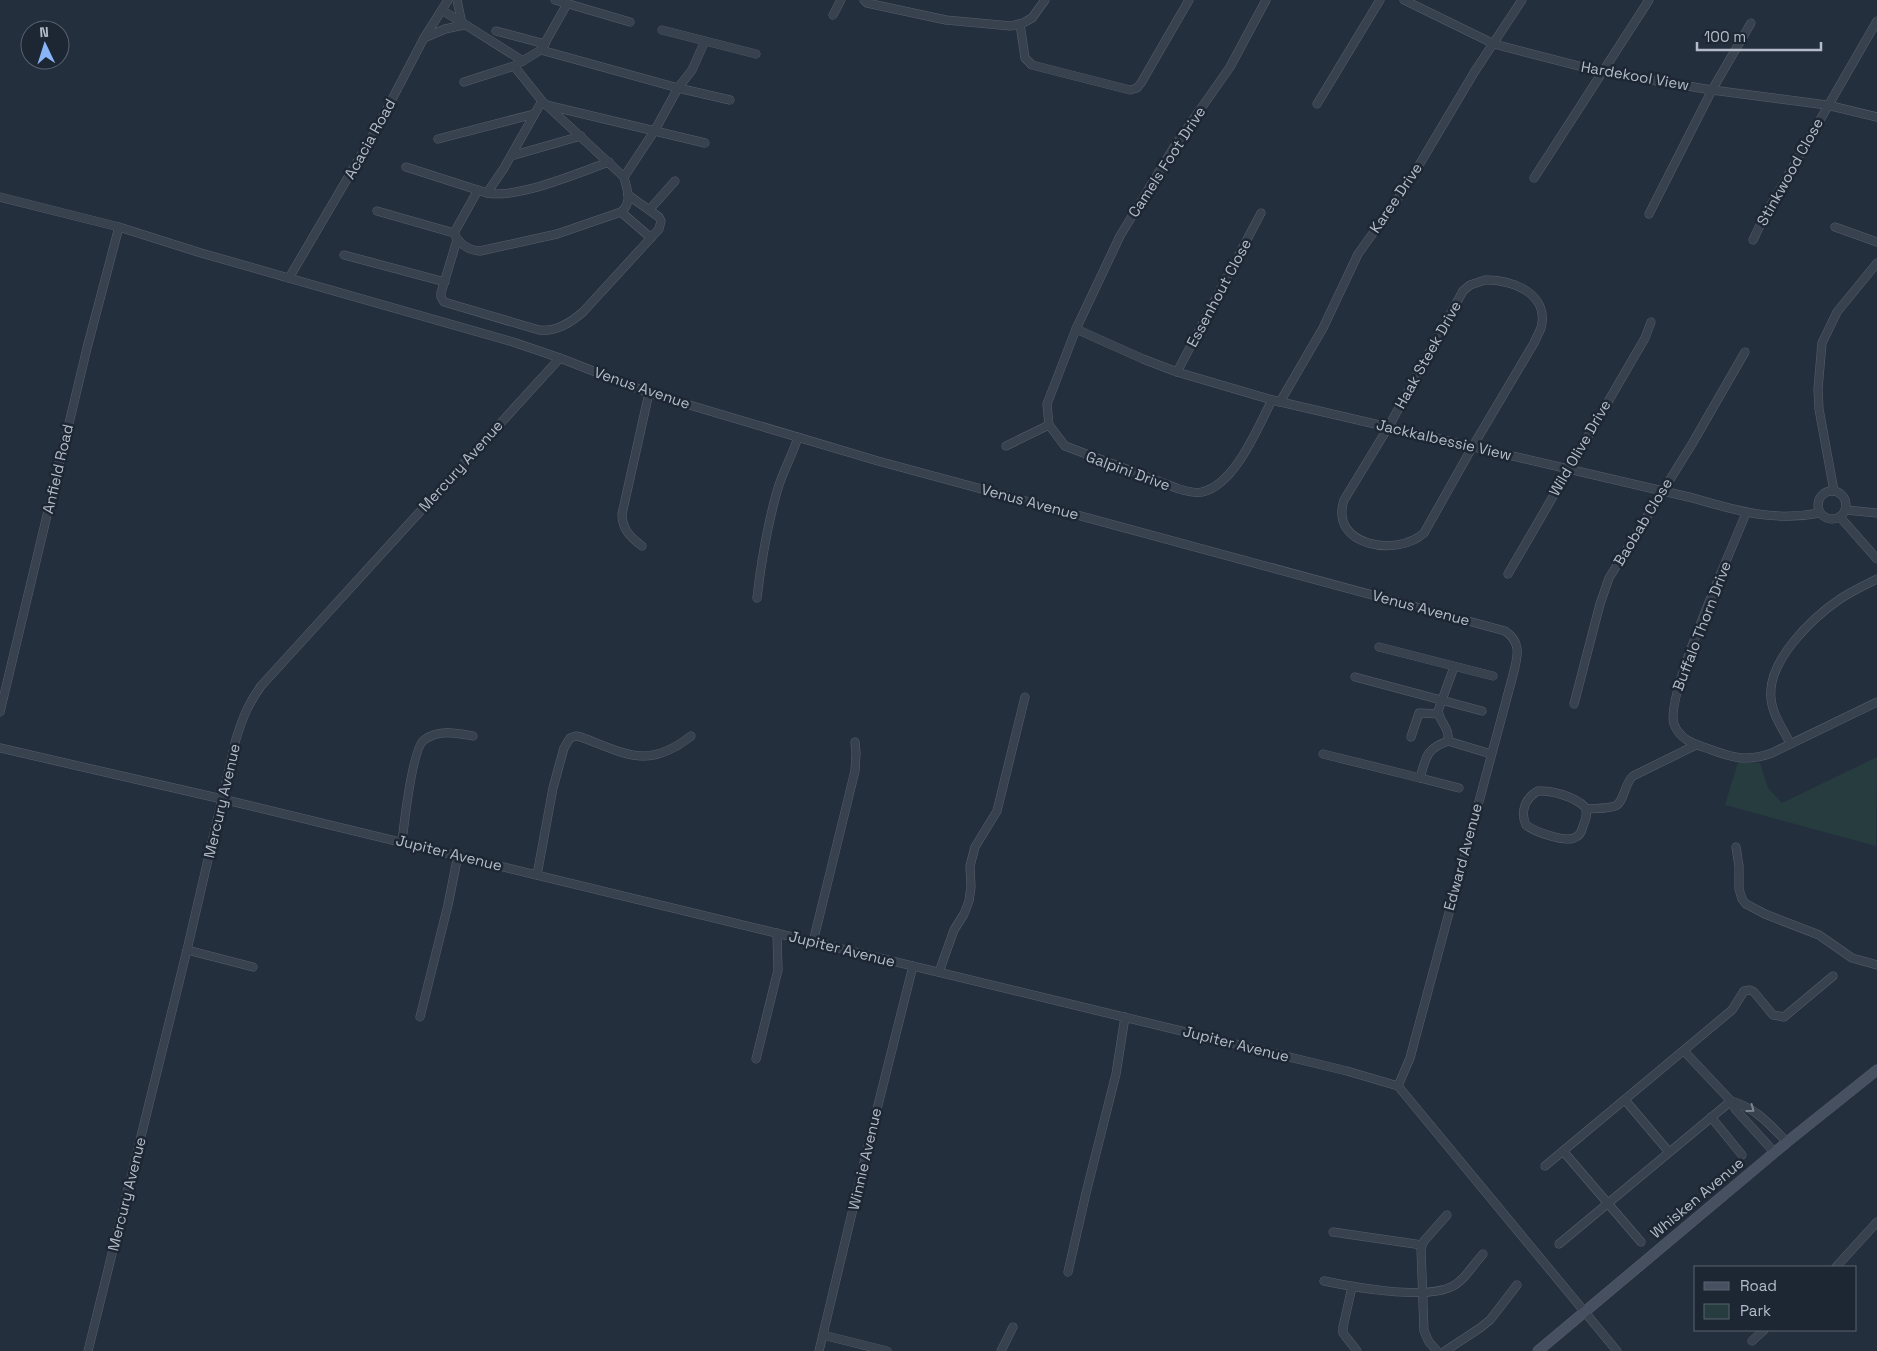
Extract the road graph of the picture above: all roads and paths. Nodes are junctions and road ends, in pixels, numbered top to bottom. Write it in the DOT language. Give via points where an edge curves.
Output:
graph roads {
  1 [pos="448,0"];
  2 [pos="458,0"];
  3 [pos="555,0"];
  4 [pos="841,0"];
  5 [pos="864,0"];
  6 [pos="1045,0"];
  7 [pos="1266,0"];
  8 [pos="1380,0"];
  9 [pos="1404,0"];
  10 [pos="1522,0"];
  11 [pos="1649,0"];
  12 [pos="1186,1"];
  13 [pos="566,4"];
  14 [pos="442,10"];
  15 [pos="833,15"];
  16 [pos="1877,21"];
  17 [pos="630,22"];
  18 [pos="1751,23"];
  19 [pos="463,24"];
  20 [pos="1020,24"];
  21 [pos="662,30"];
  22 [pos="496,31"];
  23 [pos="424,38"];
  24 [pos="705,41"];
  25 [pos="1494,44"];
  26 [pos="543,47"];
  27 [pos="756,54"];
  28 [pos="522,61"];
  29 [pos="514,66"];
  30 [pos="1602,72"];
  31 [pos="464,82"];
  32 [pos="678,88"];
  33 [pos="1712,90"];
  34 [pos="730,100"];
  35 [pos="544,103"];
  36 [pos="1317,104"];
  37 [pos="1827,105"];
  38 [pos="534,114"];
  39 [pos="1877,117"];
  40 [pos="655,130"];
  41 [pos="581,136"];
  42 [pos="438,139"];
  43 [pos="705,143"];
  44 [pos="511,156"];
  45 [pos="609,162"];
  46 [pos="406,167"];
  47 [pos="624,177"];
  48 [pos="1534,178"];
  49 [pos="675,181"];
  50 [pos="478,190"];
  51 [pos="487,193"];
  52 [pos="628,195"];
  53 [pos="0,197"];
  54 [pos="650,209"];
  55 [pos="377,211"];
  56 [pos="621,212"];
  57 [pos="1261,213"];
  58 [pos="1649,214"];
  59 [pos="119,227"];
  60 [pos="1835,227"];
  61 [pos="456,236"];
  62 [pos="650,238"];
  63 [pos="1753,240"];
  64 [pos="1877,242"];
  65 [pos="344,255"];
  66 [pos="1877,263"];
  67 [pos="289,278"];
  68 [pos="445,282"];
  69 [pos="1651,322"];
  70 [pos="1076,329"];
  71 [pos="1745,352"];
  72 [pos="560,358"];
  73 [pos="1178,372"];
  74 [pos="649,394"];
  75 [pos="1276,401"];
  76 [pos="1049,425"];
  77 [pos="1388,426"];
  78 [pos="798,437"];
  79 [pos="1006,446"];
  80 [pos="1473,446"];
  81 [pos="1568,469"];
  82 [pos="1662,491"];
  83 [pos="1834,491"];
  84 [pos="1846,510"];
  85 [pos="1746,513"];
  86 [pos="1820,513"];
  87 [pos="1877,513"];
  88 [pos="1840,517"];
  89 [pos="642,546"];
  90 [pos="1877,559"];
  91 [pos="1508,574"];
  92 [pos="1877,579"];
  93 [pos="757,598"];
  94 [pos="1506,632"];
  95 [pos="1379,647"];
  96 [pos="1454,667"];
  97 [pos="1493,676"];
  98 [pos="1355,677"];
  99 [pos="1025,697"];
  100 [pos="1442,702"];
  101 [pos="1877,702"];
  102 [pos="1574,704"];
  103 [pos="1482,711"];
  104 [pos="0,712"];
  105 [pos="1438,714"];
  106 [pos="473,736"];
  107 [pos="691,736"];
  108 [pos="1411,737"];
  109 [pos="1448,741"];
  110 [pos="855,742"];
  111 [pos="1790,743"];
  112 [pos="1696,745"];
  113 [pos="0,748"];
  114 [pos="1323,754"];
  115 [pos="1491,754"];
  116 [pos="1420,778"];
  117 [pos="1459,788"];
  118 [pos="222,799"];
  119 [pos="1587,809"];
  120 [pos="402,842"];
  121 [pos="1736,847"];
  122 [pos="458,855"];
  123 [pos="537,875"];
  124 [pos="777,934"];
  125 [pos="813,942"];
  126 [pos="187,950"];
  127 [pos="1877,965"];
  128 [pos="913,966"];
  129 [pos="253,967"];
  130 [pos="939,972"];
  131 [pos="1833,976"];
  132 [pos="420,1017"];
  133 [pos="1125,1017"];
  134 [pos="1684,1051"];
  135 [pos="756,1059"];
  136 [pos="1877,1070"];
  137 [pos="1398,1086"];
  138 [pos="1625,1100"];
  139 [pos="1730,1101"];
  140 [pos="1711,1117"];
  141 [pos="1787,1142"];
  142 [pos="1564,1151"];
  143 [pos="1669,1152"];
  144 [pos="1775,1153"];
  145 [pos="1742,1155"];
  146 [pos="1545,1166"];
  147 [pos="1608,1204"];
  148 [pos="1448,1215"];
  149 [pos="1877,1222"];
  150 [pos="1333,1232"];
  151 [pos="1641,1242"];
  152 [pos="1422,1244"];
  153 [pos="1559,1244"];
  154 [pos="1483,1254"];
  155 [pos="1837,1266"];
  156 [pos="1068,1272"];
  157 [pos="1324,1281"];
  158 [pos="1517,1286"];
  159 [pos="1352,1287"];
  160 [pos="1422,1293"];
  161 [pos="1584,1313"];
  162 [pos="1014,1327"];
  163 [pos="1763,1331"];
  164 [pos="823,1335"];
  165 [pos="1752,1341"];
  166 [pos="88,1351"];
  167 [pos="819,1351"];
  168 [pos="887,1351"];
  169 [pos="1001,1351"];
  170 [pos="1357,1351"];
  171 [pos="1437,1351"];
  172 [pos="1446,1351"];
  173 [pos="1538,1351"];
  174 [pos="1617,1351"];
  1 -- 14 [label="street, Acacia Road"];
  2 -- 19 [label="street"];
  3 -- 13 [label="street"];
  4 -- 15 [label="street"];
  5 -- 20 [label="street" via="946,20"];
  6 -- 20 [label="street" via="1032,18"];
  7 -- 70 [label="street, Camels Foot Drive" via="1230,67 1174,147 1120,236"];
  8 -- 36 [label="street"];
  9 -- 25 [label="street, Hardekool View"];
  10 -- 25 [label="street, Karee Drive"];
  11 -- 30 [label="street"];
  12 -- 20 [label="street" via="1141,83 1130,90 1032,65 1024,54"];
  13 -- 17 [label="street"];
  13 -- 26 [label="street"];
  14 -- 19 [label="street"];
  14 -- 23 [label="street, Acacia Road"];
  16 -- 37 [label="street, Stinkwood Close"];
  18 -- 33 [label="street"];
  19 -- 23 [label="street"];
  19 -- 28 [label="street"];
  21 -- 24 [label="street"];
  22 -- 26 [label="street"];
  23 -- 67 [label="street, Acacia Road" via="377,128"];
  24 -- 27 [label="street"];
  24 -- 32 [label="street" via="696,63"];
  25 -- 30 [label="street, Hardekool View"];
  25 -- 75 [label="street, Karee Drive" via="1406,187 1358,254 1323,328"];
  26 -- 28 [label="street"];
  26 -- 32 [label="street"];
  28 -- 29 [label="street"];
  29 -- 31 [label="street"];
  29 -- 35 [label="street"];
  30 -- 33 [label="street, Hardekool View"];
  30 -- 48 [label="street"];
  32 -- 34 [label="street"];
  32 -- 40 [label="street"];
  33 -- 37 [label="street, Hardekool View"];
  33 -- 58 [label="street"];
  35 -- 38 [label="street"];
  35 -- 40 [label="street"];
  35 -- 41 [label="street"];
  37 -- 39 [label="street, Hardekool View"];
  37 -- 63 [label="street, Stinkwood Close"];
  38 -- 42 [label="street"];
  38 -- 44 [label="street"];
  40 -- 43 [label="street"];
  40 -- 47 [label="street"];
  41 -- 44 [label="street"];
  41 -- 45 [label="street"];
  44 -- 51 [label="street"];
  45 -- 47 [label="street"];
  45 -- 51 [label="street" via="518,192"];
  46 -- 50 [label="street"];
  47 -- 52 [label="street"];
  49 -- 54 [label="street"];
  50 -- 51 [label="street"];
  50 -- 61 [label="street"];
  52 -- 54 [label="street"];
  52 -- 56 [label="street" via="628,204"];
  53 -- 59 [label="street, Venus Avenue"];
  54 -- 62 [label="street" via="661,221"];
  55 -- 61 [label="street"];
  56 -- 61 [label="street" via="557,234 487,251 465,247"];
  56 -- 62 [label="street"];
  57 -- 73 [label="street, Essenhout Close"];
  59 -- 67 [label="street, Venus Avenue"];
  59 -- 104 [label="street, Anfield Road"];
  60 -- 64 [label="street"];
  61 -- 68 [label="street"];
  62 -- 68 [label="street" via="583,312 572,322 552,329 539,330 446,304 441,297"];
  65 -- 68 [label="street"];
  66 -- 83 [label="street" via="1837,312 1822,343 1819,409"];
  67 -- 72 [label="street, Venus Avenue"];
  69 -- 81 [label="street, Wild Olive Drive" via="1645,338"];
  70 -- 73 [label="street, Jackkalbessie View"];
  70 -- 76 [label="street" via="1050,395"];
  71 -- 82 [label="street, Baobab Close"];
  72 -- 74 [label="street, Venus Avenue"];
  72 -- 118 [label="street, Mercury Avenue" via="261,686 243,715"];
  73 -- 75 [label="street, Jackkalbessie View"];
  74 -- 78 [label="street, Venus Avenue"];
  74 -- 89 [label="street" via="622,514 625,530"];
  75 -- 76 [label="street, Galpini Drive" via="1230,473 1214,487 1198,493 1070,449"];
  75 -- 77 [label="street, Jackkalbessie View"];
  76 -- 79 [label="street"];
  77 -- 80 [label="street, Jackkalbessie View"];
  77 -- 80 [label="street, Haak Steek Drive" via="1342,507 1342,521 1349,532 1374,545 1413,542 1424,534"];
  77 -- 80 [label="street, Haak Steek Drive" via="1463,291 1485,280 1506,281 1525,290 1535,300 1541,312 1541,328"];
  78 -- 93 [label="street" via="776,494"];
  78 -- 94 [label="street, Venus Avenue"];
  80 -- 81 [label="street, Jackkalbessie View"];
  81 -- 82 [label="street, Jackkalbessie View"];
  81 -- 91 [label="street, Wild Olive Drive"];
  82 -- 85 [label="street, Jackkalbessie View"];
  82 -- 102 [label="street, Baobab Close" via="1604,589"];
  83 -- 84 [label="street" via="1844,498"];
  83 -- 86 [label="street" via="1825,493 1819,500"];
  84 -- 87 [label="street"];
  84 -- 88 [label="street"];
  85 -- 86 [label="street, Jackkalbessie View" via="1801,517"];
  85 -- 112 [label="street, Buffalo Thorn Drive" via="1698,630 1674,699 1673,722 1678,733"];
  86 -- 88 [label="street" via="1827,518"];
  88 -- 90 [label="street"];
  92 -- 111 [label="street" via="1840,598 1807,627 1774,672 1771,704"];
  94 -- 115 [label="street, Edward Avenue" via="1515,640 1518,652"];
  95 -- 96 [label="street"];
  96 -- 97 [label="street"];
  96 -- 100 [label="street"];
  98 -- 100 [label="street"];
  99 -- 130 [label="street" via="998,811 974,847 969,901 954,930"];
  100 -- 103 [label="street"];
  100 -- 105 [label="street"];
  101 -- 111 [label="street, Buffalo Thorn Drive"];
  105 -- 108 [label="street" via="1417,714"];
  105 -- 109 [label="street" via="1448,731"];
  106 -- 120 [label="street" via="442,733 419,745"];
  107 -- 123 [label="street" via="669,750 645,757 627,755 581,737 570,738 553,788"];
  109 -- 115 [label="street"];
  109 -- 116 [label="street" via="1430,750"];
  110 -- 125 [label="street" via="855,772"];
  111 -- 112 [label="street, Buffalo Thorn Drive" via="1772,753 1749,759"];
  112 -- 119 [label="street" via="1633,776 1619,804"];
  113 -- 118 [label="street, Jupiter Avenue"];
  114 -- 116 [label="street"];
  115 -- 137 [label="street, Edward Avenue" via="1410,1058"];
  116 -- 117 [label="street"];
  118 -- 120 [label="street, Jupiter Avenue"];
  118 -- 126 [label="street, Mercury Avenue"];
  119 -- 119 [label="street" via="1579,835 1573,839 1544,834 1524,822 1523,812 1529,797 1538,792 1564,796"];
  120 -- 122 [label="street, Jupiter Avenue"];
  121 -- 127 [label="street" via="1738,890 1746,904 1819,935 1852,958"];
  122 -- 123 [label="street, Jupiter Avenue"];
  122 -- 132 [label="street"];
  123 -- 124 [label="street, Jupiter Avenue"];
  124 -- 125 [label="street, Jupiter Avenue"];
  124 -- 135 [label="street" via="778,970"];
  125 -- 128 [label="street, Jupiter Avenue"];
  126 -- 129 [label="street"];
  126 -- 166 [label="street, Mercury Avenue"];
  128 -- 130 [label="street, Jupiter Avenue"];
  128 -- 164 [label="street, Winnie Avenue"];
  130 -- 133 [label="street, Jupiter Avenue"];
  131 -- 134 [label="street" via="1784,1017 1773,1015 1754,992 1744,991 1732,1010"];
  133 -- 137 [label="street, Jupiter Avenue" via="1347,1070"];
  133 -- 156 [label="street" via="1116,1074"];
  134 -- 138 [label="street"];
  134 -- 139 [label="street"];
  136 -- 141 [label="street, Whisken Avenue"];
  137 -- 161 [label="street"];
  138 -- 142 [label="street"];
  138 -- 143 [label="street"];
  139 -- 140 [label="street"];
  139 -- 141 [label="street, one-way" via="1745,1104"];
  139 -- 144 [label="street"];
  140 -- 143 [label="street"];
  140 -- 145 [label="street"];
  141 -- 144 [label="street, Whisken Avenue"];
  142 -- 146 [label="street"];
  142 -- 147 [label="street"];
  143 -- 147 [label="street"];
  144 -- 161 [label="street, Whisken Avenue"];
  147 -- 151 [label="street"];
  147 -- 153 [label="street"];
  148 -- 152 [label="street"];
  149 -- 155 [label="street"];
  150 -- 152 [label="street"];
  152 -- 160 [label="street"];
  154 -- 160 [label="street" via="1460,1281 1434,1292"];
  157 -- 159 [label="street"];
  158 -- 172 [label="street" via="1490,1320"];
  159 -- 160 [label="street"];
  159 -- 170 [label="street" via="1343,1333"];
  160 -- 171 [label="street" via="1424,1331"];
  161 -- 173 [label="street, Whisken Avenue"];
  161 -- 174 [label="street"];
  162 -- 169 [label="street"];
  163 -- 165 [label="street"];
  164 -- 167 [label="street, Winnie Avenue"];
  164 -- 168 [label="street"];
}
